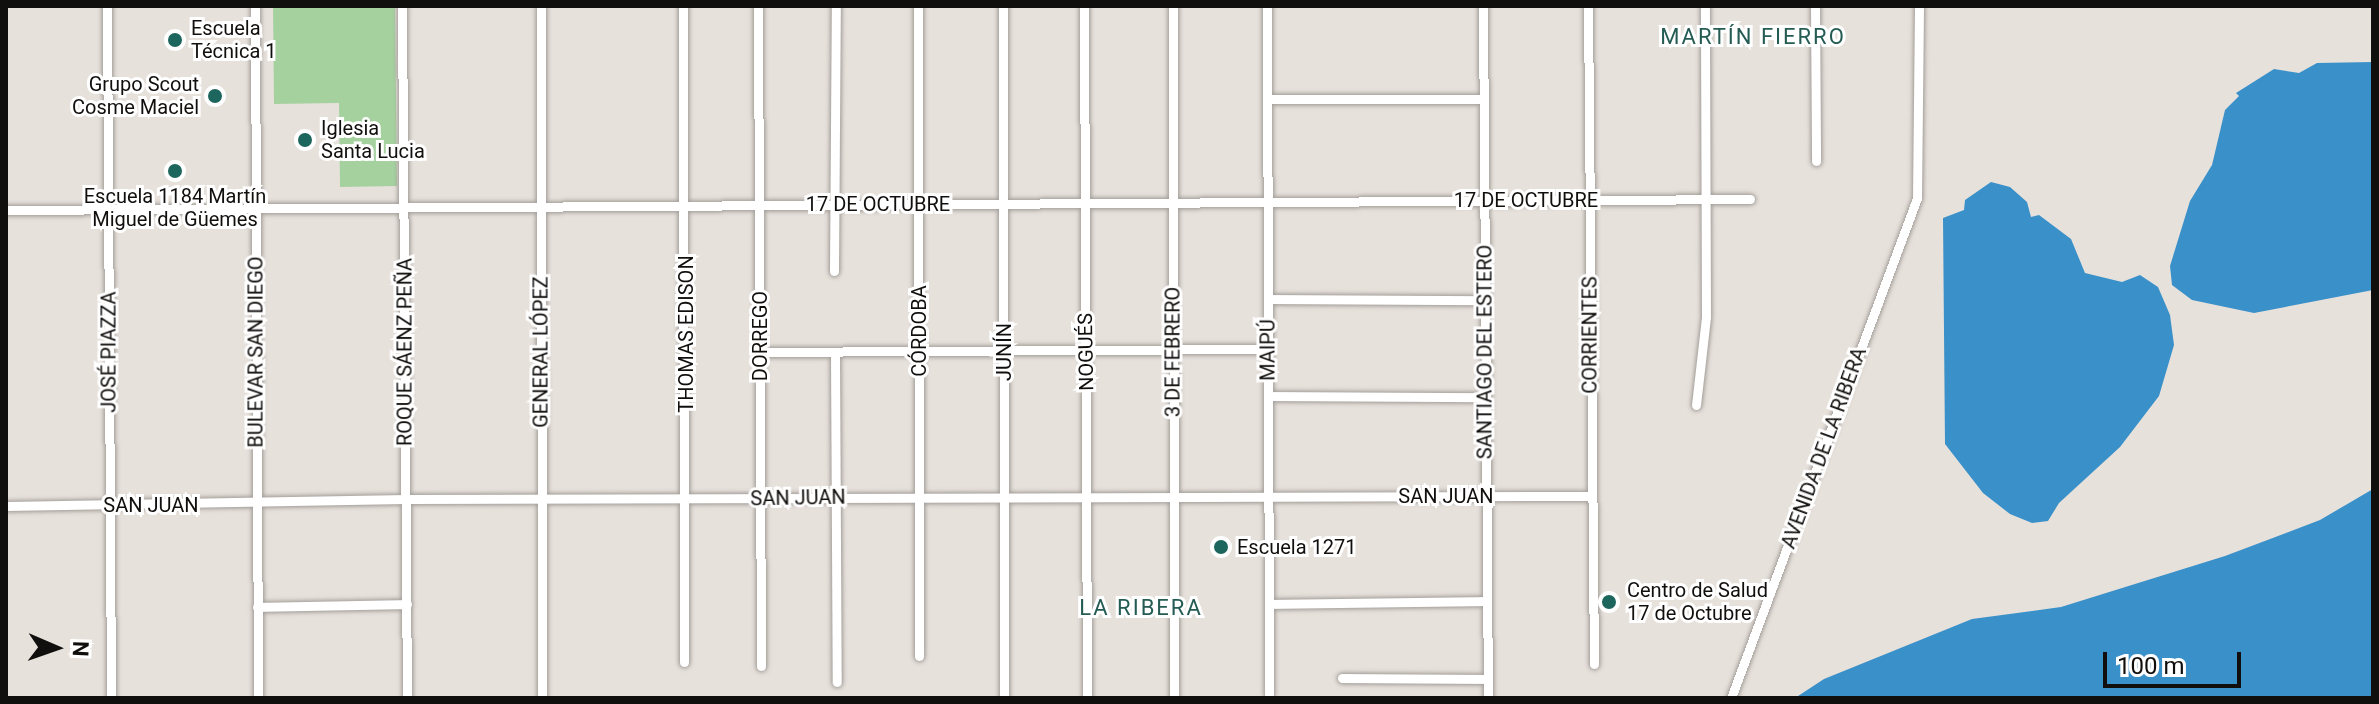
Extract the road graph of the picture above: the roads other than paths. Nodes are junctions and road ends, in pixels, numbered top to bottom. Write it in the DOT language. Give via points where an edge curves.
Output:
graph roads {
  1 [pos="107,6"];
  2 [pos="255,6"];
  3 [pos="402,6"];
  4 [pos="541,6"];
  5 [pos="683,6"];
  6 [pos="758,6"];
  7 [pos="836,6"];
  8 [pos="918,6"];
  9 [pos="1003,6"];
  10 [pos="1084,6"];
  11 [pos="1173,6"];
  12 [pos="1267,6"];
  13 [pos="1483,6"];
  14 [pos="1588,6"];
  15 [pos="1705,6"];
  16 [pos="1815,6"];
  17 [pos="1919,6"];
  18 [pos="1267,99"];
  19 [pos="1484,99"];
  20 [pos="1816,161"];
  21 [pos="1484,199"];
  22 [pos="1750,199"];
  23 [pos="1590,200"];
  24 [pos="1705,201"];
  25 [pos="1267,202"];
  26 [pos="1083,203"];
  27 [pos="1173,203"];
  28 [pos="918,204"];
  29 [pos="1003,204"];
  30 [pos="759,205"];
  31 [pos="834,205"];
  32 [pos="540,206"];
  33 [pos="685,206"];
  34 [pos="403,207"];
  35 [pos="255,208"];
  36 [pos="108,209"];
  37 [pos="6,210"];
  38 [pos="834,271"];
  39 [pos="1268,299"];
  40 [pos="1485,300"];
  41 [pos="1268,349"];
  42 [pos="1085,350"];
  43 [pos="1173,350"];
  44 [pos="919,351"];
  45 [pos="1004,351"];
  46 [pos="760,352"];
  47 [pos="835,352"];
  48 [pos="1268,396"];
  49 [pos="1485,397"];
  50 [pos="1696,405"];
  51 [pos="1486,496"];
  52 [pos="1591,496"];
  53 [pos="919,497"];
  54 [pos="1005,497"];
  55 [pos="1089,497"];
  56 [pos="1174,497"];
  57 [pos="1268,497"];
  58 [pos="833,498"];
  59 [pos="406,499"];
  60 [pos="761,499"];
  61 [pos="687,500"];
  62 [pos="542,501"];
  63 [pos="256,504"];
  64 [pos="110,505"];
  65 [pos="6,506"];
  66 [pos="1487,601"];
  67 [pos="407,604"];
  68 [pos="1269,604"];
  69 [pos="257,607"];
  70 [pos="919,656"];
  71 [pos="684,662"];
  72 [pos="1594,664"];
  73 [pos="761,666"];
  74 [pos="1342,678"];
  75 [pos="1487,679"];
  76 [pos="837,682"];
  77 [pos="1267,696"];
  78 [pos="111,698"];
  79 [pos="258,698"];
  80 [pos="407,698"];
  81 [pos="542,698"];
  82 [pos="1004,698"];
  83 [pos="1087,698"];
  84 [pos="1174,698"];
  85 [pos="1280,698"];
  86 [pos="1488,698"];
  87 [pos="1731,698"];
  1 -- 36 [label="street, JOSÉ PIAZZA"];
  2 -- 35 [label="street, BULEVAR SAN DIEGO"];
  3 -- 34 [label="street, ROQUE SÁENZ PEÑA"];
  4 -- 32 [label="street, GENERAL LÓPEZ"];
  5 -- 33 [label="street, THOMAS EDISON"];
  6 -- 30 [label="street, DORREGO"];
  7 -- 31 [label="street"];
  8 -- 28 [label="street, CÓRDOBA"];
  9 -- 29 [label="street, JUNÍN"];
  10 -- 26 [label="street, NOGUÉS"];
  11 -- 27 [label="street, 3 DE FEBRERO"];
  12 -- 18 [label="street, MAIPÚ"];
  13 -- 19 [label="street, SANTIAGO DEL ESTERO"];
  14 -- 23 [label="street, CORRIENTES"];
  15 -- 24 [label="street"];
  16 -- 20 [label="street"];
  17 -- 87 [label="street, AVENIDA DE LA RIBERA" via="1917,198"];
  18 -- 19 [label="street"];
  18 -- 25 [label="street, MAIPÚ"];
  19 -- 21 [label="street, SANTIAGO DEL ESTERO"];
  21 -- 23 [label="street, 17 DE OCTUBRE"];
  21 -- 25 [label="street, 17 DE OCTUBRE"];
  21 -- 40 [label="street, SANTIAGO DEL ESTERO"];
  22 -- 24 [label="street, 17 DE OCTUBRE"];
  23 -- 24 [label="street, 17 DE OCTUBRE"];
  23 -- 52 [label="street, CORRIENTES"];
  24 -- 50 [label="street" via="1706,317"];
  25 -- 27 [label="street, 17 DE OCTUBRE"];
  25 -- 39 [label="street, MAIPÚ"];
  26 -- 27 [label="street, 17 DE OCTUBRE"];
  26 -- 29 [label="street, 17 DE OCTUBRE"];
  26 -- 42 [label="street, NOGUÉS"];
  27 -- 43 [label="street, 3 DE FEBRERO"];
  28 -- 29 [label="street, 17 DE OCTUBRE"];
  28 -- 31 [label="street, 17 DE OCTUBRE"];
  28 -- 44 [label="street, CÓRDOBA"];
  29 -- 45 [label="street, JUNÍN"];
  30 -- 31 [label="street, 17 DE OCTUBRE"];
  30 -- 33 [label="street, 17 DE OCTUBRE"];
  30 -- 46 [label="street, DORREGO"];
  31 -- 38 [label="street"];
  32 -- 33 [label="street, 17 DE OCTUBRE"];
  32 -- 34 [label="street, 17 DE OCTUBRE"];
  32 -- 62 [label="street, GENERAL LÓPEZ"];
  33 -- 61 [label="street, THOMAS EDISON"];
  34 -- 35 [label="street, 17 DE OCTUBRE"];
  34 -- 59 [label="street, ROQUE SÁENZ PEÑA"];
  35 -- 36 [label="street, 17 DE OCTUBRE"];
  35 -- 63 [label="street, BULEVAR SAN DIEGO"];
  36 -- 37 [label="street, 17 DE OCTUBRE"];
  36 -- 64 [label="street, JOSÉ PIAZZA"];
  39 -- 40 [label="street"];
  39 -- 41 [label="street, MAIPÚ"];
  40 -- 49 [label="street, SANTIAGO DEL ESTERO"];
  41 -- 43 [label="street"];
  41 -- 48 [label="street, MAIPÚ"];
  42 -- 43 [label="street"];
  42 -- 45 [label="street"];
  42 -- 55 [label="street, NOGUÉS"];
  43 -- 56 [label="street, 3 DE FEBRERO"];
  44 -- 45 [label="street"];
  44 -- 47 [label="street"];
  44 -- 53 [label="street, CÓRDOBA"];
  45 -- 54 [label="street, JUNÍN"];
  46 -- 47 [label="street"];
  46 -- 60 [label="street, DORREGO"];
  47 -- 58 [label="street"];
  48 -- 49 [label="street"];
  48 -- 57 [label="street, MAIPÚ"];
  49 -- 51 [label="street, SANTIAGO DEL ESTERO"];
  51 -- 52 [label="street, SAN JUAN"];
  51 -- 57 [label="street, SAN JUAN"];
  51 -- 66 [label="street, SANTIAGO DEL ESTERO"];
  52 -- 72 [label="street, CORRIENTES"];
  53 -- 54 [label="street, SAN JUAN"];
  53 -- 58 [label="street, SAN JUAN"];
  53 -- 70 [label="street, CÓRDOBA"];
  54 -- 55 [label="street, SAN JUAN"];
  54 -- 82 [label="street, JUNÍN"];
  55 -- 56 [label="street, SAN JUAN"];
  55 -- 83 [label="street, NOGUÉS"];
  56 -- 57 [label="street, SAN JUAN"];
  56 -- 84 [label="street, 3 DE FEBRERO"];
  57 -- 68 [label="street, MAIPÚ"];
  58 -- 60 [label="street, SAN JUAN"];
  58 -- 76 [label="street"];
  59 -- 62 [label="street, SAN JUAN"];
  59 -- 63 [label="street, SAN JUAN"];
  59 -- 67 [label="street, ROQUE SÁENZ PEÑA"];
  60 -- 61 [label="street, SAN JUAN"];
  60 -- 73 [label="street, DORREGO"];
  61 -- 62 [label="street, SAN JUAN"];
  61 -- 71 [label="street, THOMAS EDISON"];
  62 -- 81 [label="street, GENERAL LÓPEZ"];
  63 -- 64 [label="street, SAN JUAN"];
  63 -- 69 [label="street, BULEVAR SAN DIEGO"];
  64 -- 65 [label="street, SAN JUAN"];
  64 -- 78 [label="street, JOSÉ PIAZZA"];
  66 -- 68 [label="street"];
  66 -- 75 [label="street, SANTIAGO DEL ESTERO"];
  67 -- 69 [label="street"];
  67 -- 80 [label="street, ROQUE SÁENZ PEÑA"];
  68 -- 77 [label="street, MAIPÚ"];
  69 -- 79 [label="street, BULEVAR SAN DIEGO"];
  74 -- 75 [label="street"];
  75 -- 86 [label="street, SANTIAGO DEL ESTERO"];
  77 -- 85 [label="street"];
}
